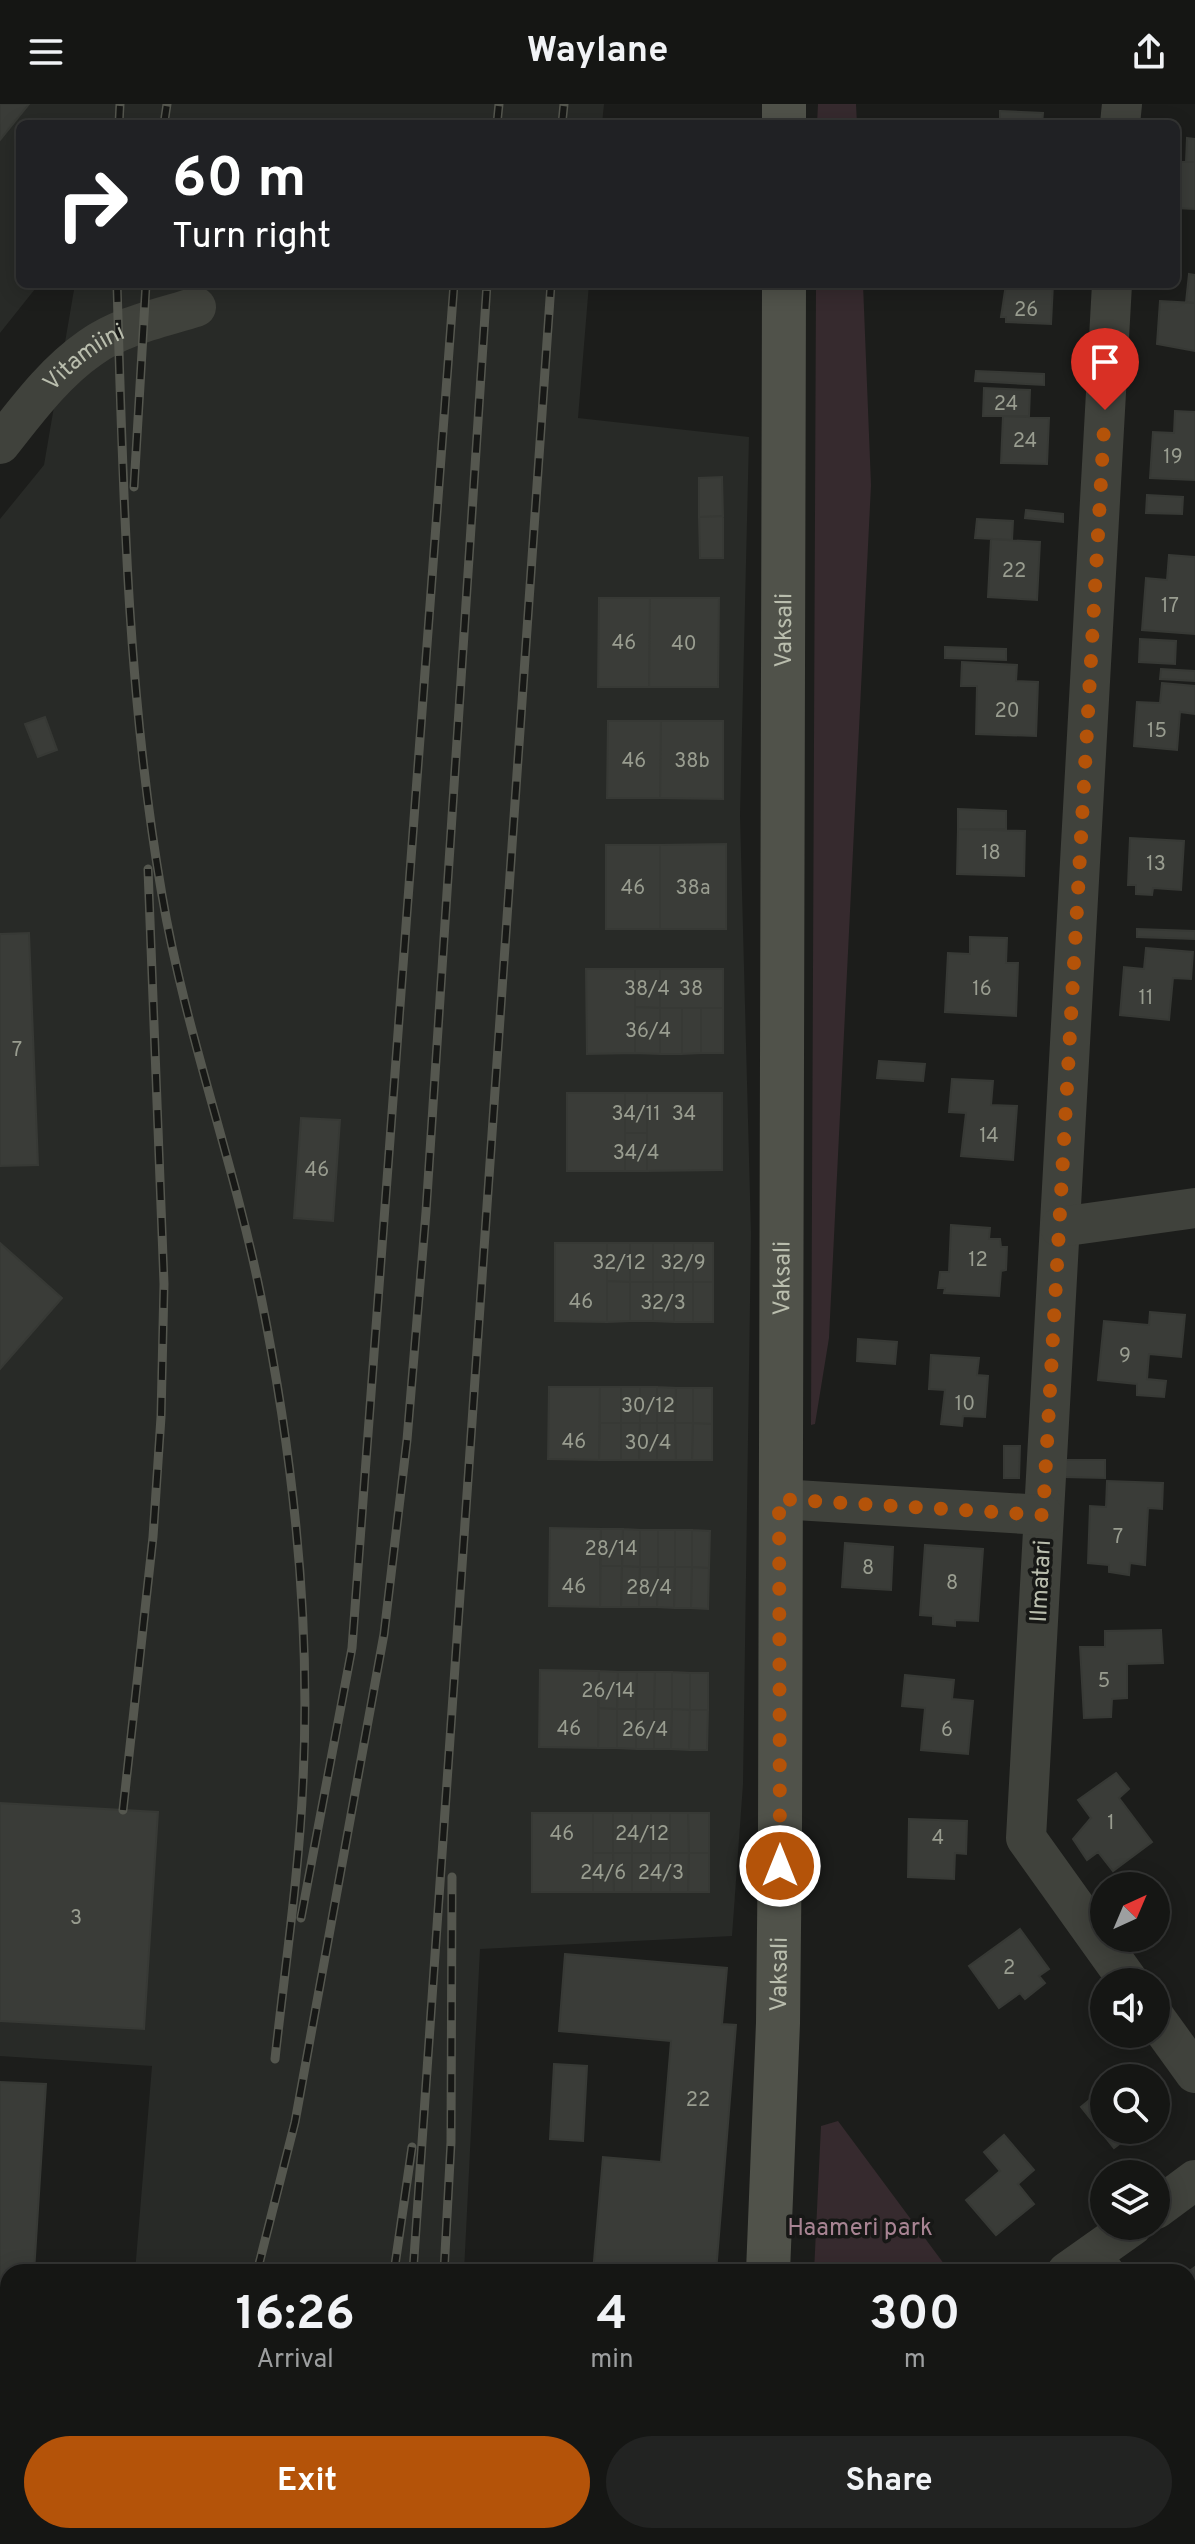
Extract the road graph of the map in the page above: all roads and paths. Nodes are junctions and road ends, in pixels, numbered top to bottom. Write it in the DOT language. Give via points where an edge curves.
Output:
graph roads {
  1 [pos="784,288"];
  2 [pos="1112,288"];
  3 [pos="196,307"];
  4 [pos="0,444"];
  5 [pos="1195,1208"];
  6 [pos="1060,1227"];
  7 [pos="779,1499"];
  8 [pos="1043,1515"];
  9 [pos="1119,1968"];
  10 [pos="1170,2038"];
  11 [pos="1195,2073"];
  12 [pos="1195,2180"];
  13 [pos="1170,2199"];
  14 [pos="1122,2240"];
  15 [pos="1108,2261"];
  16 [pos="768,2264"];
  1 -- 7 [label="street, Vaksali"];
  2 -- 6 [label="street, Ilmatari"];
  3 -- 4 [label="street, Vitamiini" via="118,332 90,347 41,392"];
  5 -- 6 [label="street"];
  6 -- 8 [label="street, Ilmatari"];
  7 -- 8 [label="street"];
  7 -- 16 [label="street, Vaksali" via="778,2023"];
  8 -- 9 [label="street, Ilmatari" via="1026,1838"];
  10 -- 11 [label="street"];
  12 -- 13 [label="street"];
  14 -- 15 [label="street"];
}
